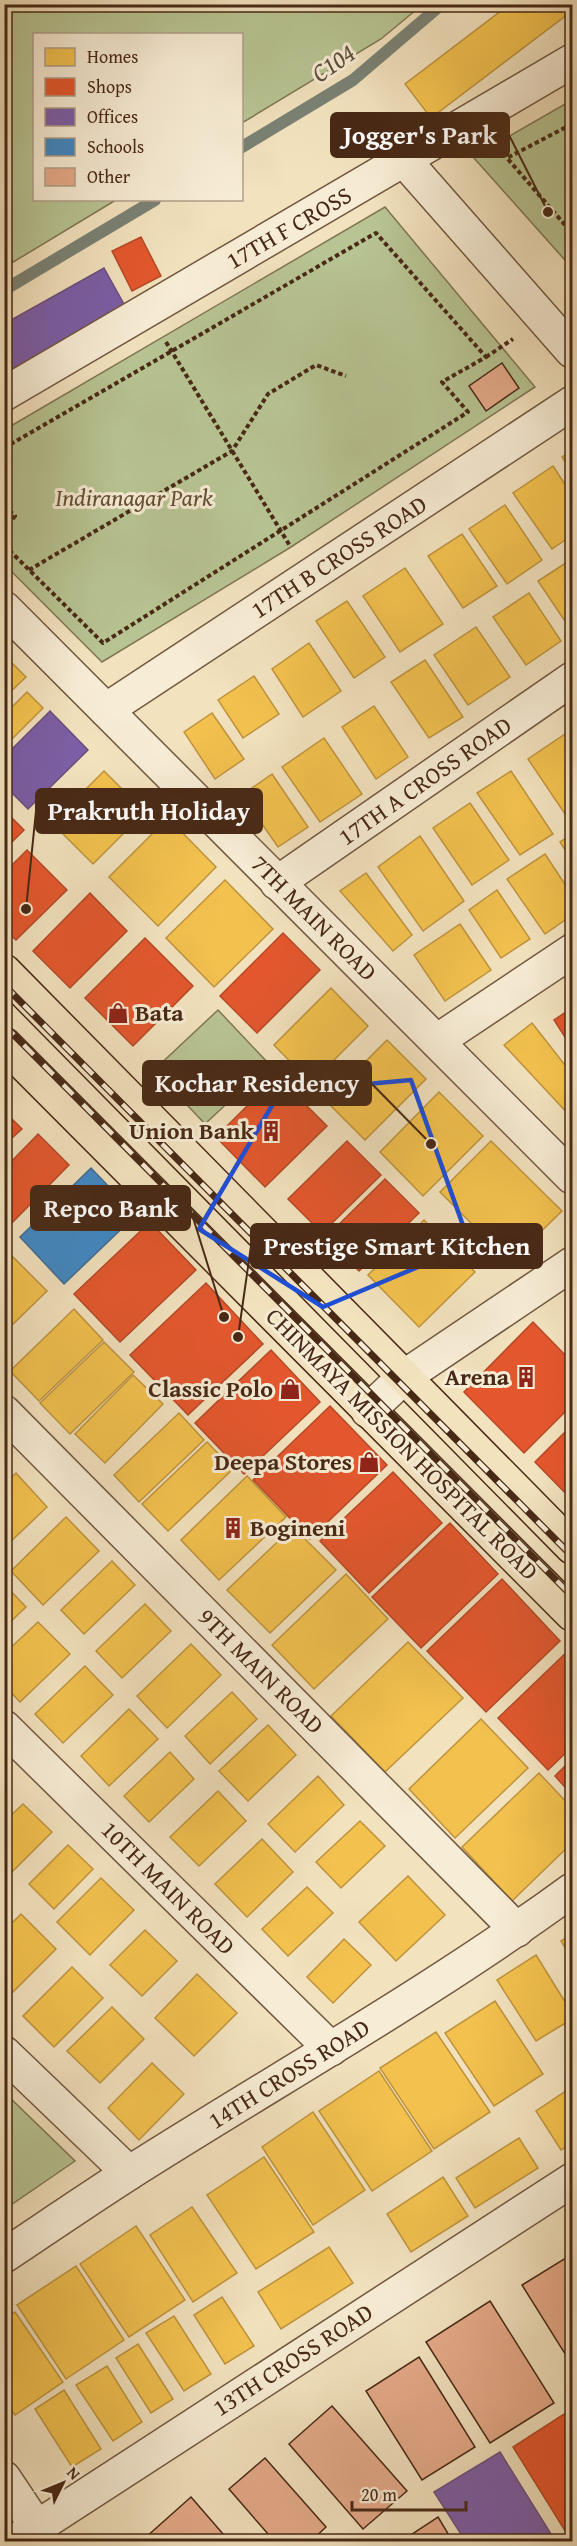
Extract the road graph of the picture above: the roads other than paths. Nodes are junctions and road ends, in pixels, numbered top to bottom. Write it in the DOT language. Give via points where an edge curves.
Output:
graph roads {
  1 [pos="573,61"];
  2 [pos="404,160"];
  3 [pos="573,351"];
  4 [pos="4,394"];
  5 [pos="573,403"];
  6 [pos="4,608"];
  7 [pos="573,679"];
  8 [pos="106,710"];
  9 [pos="277,883"];
  10 [pos="573,951"];
  11 [pos="4,971"];
  12 [pos="437,1041"];
  13 [pos="4,1044"];
  14 [pos="573,1177"];
  15 [pos="573,1264"];
  16 [pos="404,1377"];
  17 [pos="368,1411"];
  18 [pos="4,1412"];
  19 [pos="573,1547"];
  20 [pos="573,1614"];
  21 [pos="4,1727"];
  22 [pos="573,1890"];
  23 [pos="517,1930"];
  24 [pos="331,2049"];
  25 [pos="4,2053"];
  26 [pos="129,2174"];
  27 [pos="573,2180"];
  28 [pos="4,2256"];
  29 [pos="4,2478"];
  30 [pos="25,2534"];
  1 -- 2 [label="street, 17TH F CROSS"];
  2 -- 3 [label="street"];
  2 -- 4 [label="street, 17TH F CROSS"];
  5 -- 8 [label="street, 17TH B CROSS ROAD"];
  6 -- 8 [label="street, 7TH MAIN ROAD"];
  7 -- 9 [label="street, 17TH A CROSS ROAD"];
  8 -- 9 [label="street, 7TH MAIN ROAD"];
  9 -- 12 [label="street, 7TH MAIN ROAD"];
  10 -- 12 [label="street"];
  11 -- 16 [label="main road, CHINMAYA MISSION HOSPITAL ROAD"];
  12 -- 14 [label="street, 7TH MAIN ROAD"];
  13 -- 17 [label="main road, CHINMAYA MISSION HOSPITAL ROAD"];
  15 -- 16 [label="street"];
  16 -- 17 [label="street"];
  16 -- 19 [label="main road, CHINMAYA MISSION HOSPITAL ROAD"];
  17 -- 20 [label="main road, CHINMAYA MISSION HOSPITAL ROAD"];
  18 -- 23 [label="street, 9TH MAIN ROAD"];
  21 -- 24 [label="street, 10TH MAIN ROAD"];
  22 -- 23 [label="street, 14TH CROSS ROAD"];
  23 -- 24 [label="street, 14TH CROSS ROAD"];
  24 -- 26 [label="street, 14TH CROSS ROAD"];
  25 -- 26 [label="street"];
  26 -- 28 [label="street, 14TH CROSS ROAD"];
  27 -- 30 [label="street, 13TH CROSS ROAD"];
  29 -- 30 [label="street"];
}
